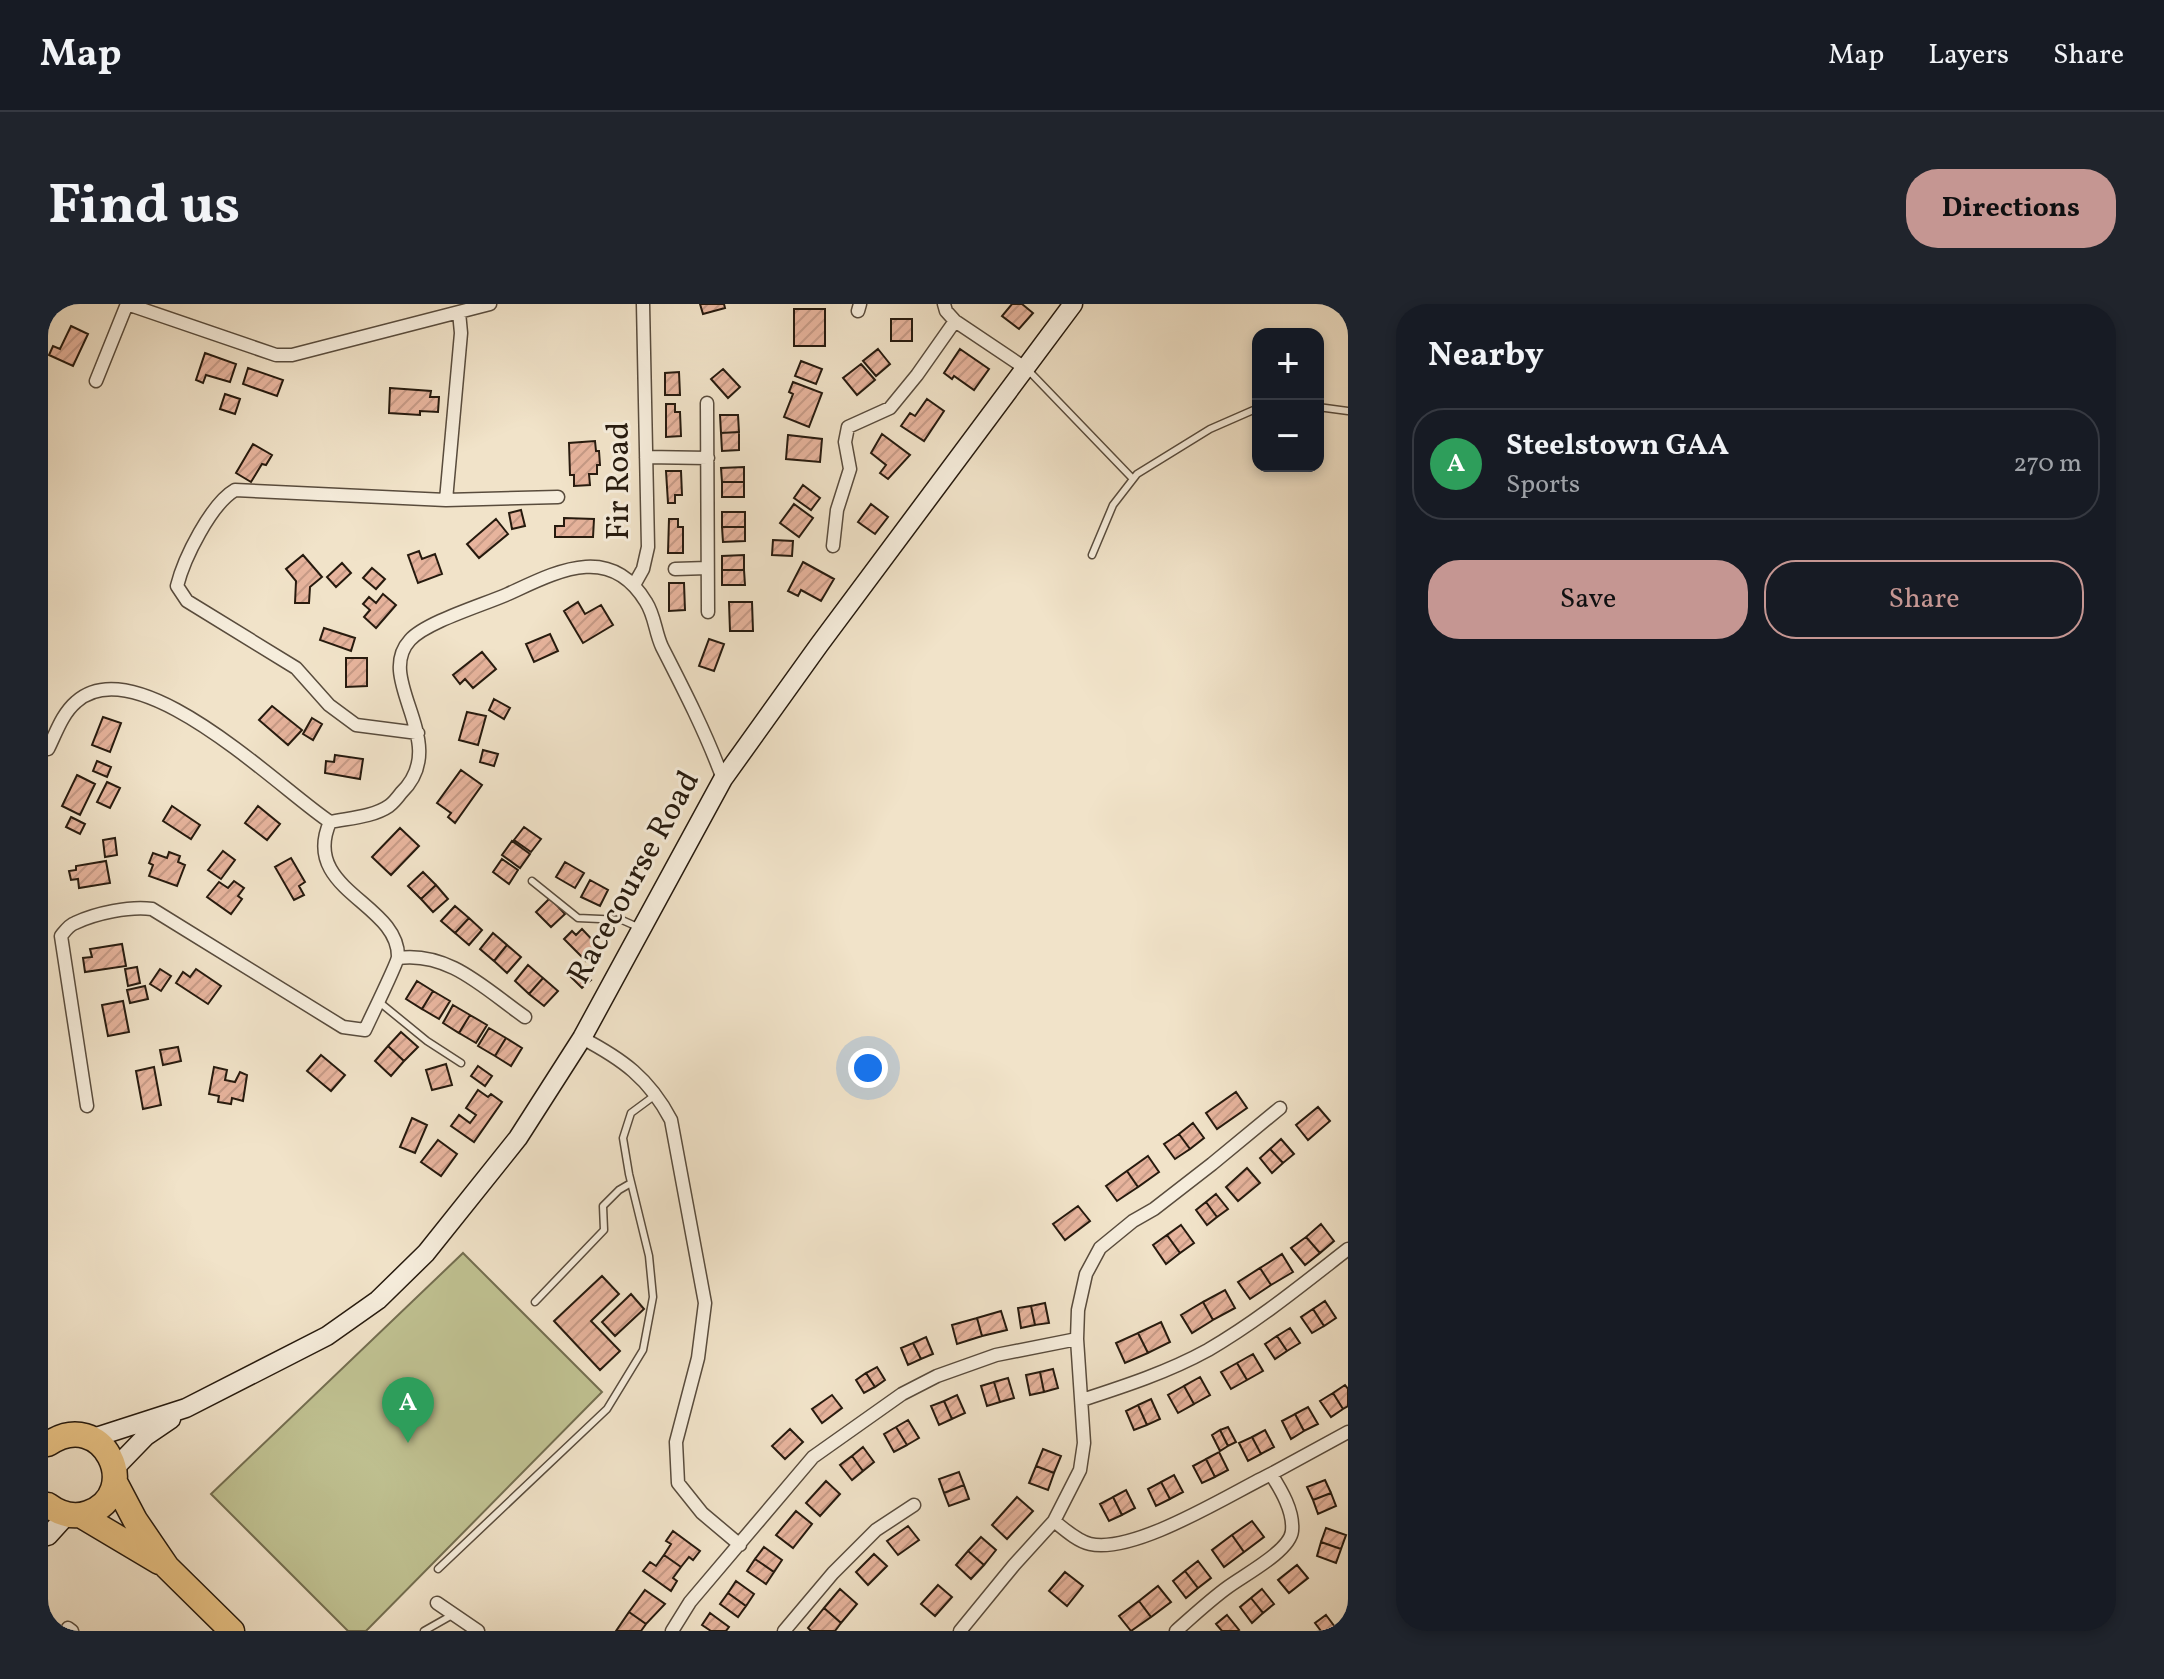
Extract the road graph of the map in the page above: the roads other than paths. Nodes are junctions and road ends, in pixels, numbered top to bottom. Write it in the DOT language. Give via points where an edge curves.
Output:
graph roads {
  1 [pos="490,304"];
  2 [pos="643,304"];
  3 [pos="1073,304"];
  4 [pos="941,305"];
  5 [pos="459,312"];
  6 [pos="955,321"];
  7 [pos="1025,368"];
  8 [pos="96,381"];
  9 [pos="707,403"];
  10 [pos="1324,408"];
  11 [pos="1252,411"];
  12 [pos="1348,411"];
  13 [pos="646,457"];
  14 [pos="708,458"];
  15 [pos="1133,479"];
  16 [pos="558,497"];
  17 [pos="446,500"];
  18 [pos="833,546"];
  19 [pos="1092,555"];
  20 [pos="707,568"];
  21 [pos="675,569"];
  22 [pos="634,585"];
  23 [pos="708,612"];
  24 [pos="418,733"];
  25 [pos="48,749"];
  26 [pos="723,779"];
  27 [pos="330,822"];
  28 [pos="532,881"];
  29 [pos="640,928"];
  30 [pos="398,958"];
  31 [pos="378,1001"];
  32 [pos="525,1017"];
  33 [pos="582,1038"];
  34 [pos="461,1063"];
  35 [pos="657,1094"];
  36 [pos="87,1106"];
  37 [pos="1280,1108"];
  38 [pos="631,1183"];
  39 [pos="1348,1249"];
  40 [pos="535,1302"];
  41 [pos="1077,1339"];
  42 [pos="1082,1400"];
  43 [pos="186,1408"];
  44 [pos="1348,1432"];
  45 [pos="55,1436"];
  46 [pos="93,1438"];
  47 [pos="1271,1474"];
  48 [pos="115,1475"];
  49 [pos="914,1505"];
  50 [pos="65,1512"];
  51 [pos="1054,1521"];
  52 [pos="48,1536"];
  53 [pos="740,1545"];
  54 [pos="167,1567"];
  55 [pos="438,1569"];
  56 [pos="437,1603"];
  57 [pos="454,1614"];
  58 [pos="232,1631"];
  59 [pos="424,1631"];
  60 [pos="478,1631"];
  61 [pos="672,1631"];
  62 [pos="784,1631"];
  63 [pos="960,1631"];
  64 [pos="1176,1631"];
  1 -- 5 [label="street"];
  2 -- 13 [label="street, Fir Road"];
  3 -- 7 [label="street, Racecourse Road"];
  4 -- 6 [label="street"];
  5 -- 8 [label="street" via="276,355 127,304"];
  5 -- 17 [label="street"];
  6 -- 7 [label="street"];
  6 -- 18 [label="street" via="890,408 848,427 850,469"];
  7 -- 15 [label="lane"];
  7 -- 26 [label="street, Racecourse Road"];
  9 -- 14 [label="street"];
  10 -- 12 [label="lane"];
  11 -- 15 [label="lane" via="1210,429"];
  13 -- 14 [label="street"];
  13 -- 22 [label="street, Fir Road" via="648,547"];
  14 -- 20 [label="street"];
  15 -- 19 [label="lane" via="1113,505"];
  16 -- 17 [label="street"];
  17 -- 24 [label="street" via="235,490 222,498 177,586 187,601 296,668 329,705 356,725"];
  20 -- 21 [label="street"];
  20 -- 23 [label="street"];
  22 -- 24 [label="street" via="598,566 573,566 408,641 401,662 404,693"];
  22 -- 26 [label="street, Fir Road" via="655,618 661,644"];
  24 -- 27 [label="street" via="421,750 410,785 388,806"];
  25 -- 27 [label="street" via="78,699 119,690 150,698 225,739"];
  26 -- 29 [label="street, Racecourse Road"];
  27 -- 30 [label="street" via="324,851 329,867 385,925"];
  28 -- 29 [label="lane" via="578,918 622,920"];
  29 -- 33 [label="street, Racecourse Road"];
  30 -- 31 [label="street"];
  30 -- 32 [label="street" via="447,963"];
  31 -- 34 [label="lane"];
  31 -- 36 [label="street" via="365,1030 343,1027 152,909 72,924 61,936"];
  33 -- 35 [label="street" via="631,1068"];
  33 -- 43 [label="street, Racecourse Road" via="518,1138 426,1253 378,1300 327,1336"];
  35 -- 38 [label="lane" via="631,1113 623,1138"];
  35 -- 53 [label="street" via="671,1120 705,1303 698,1358 676,1442 678,1483 702,1513"];
  37 -- 41 [label="street" via="1100,1248 1086,1274"];
  38 -- 40 [label="lane" via="603,1206 604,1230"];
  38 -- 55 [label="lane" via="653,1297 643,1350 607,1409"];
  39 -- 42 [label="street" via="1208,1350 1152,1377"];
  41 -- 42 [label="street"];
  41 -- 53 [label="street" via="996,1355 902,1394 813,1457"];
  42 -- 51 [label="street" via="1080,1470"];
  43 -- 46 [label="street, Racecourse Road"];
  43 -- 48 [label="street, Racecourse Road" via="146,1436"];
  44 -- 47 [label="street"];
  45 -- 46 [label="highway"];
  46 -- 48 [label="highway" via="111,1456"];
  47 -- 51 [label="street" via="1150,1535 1109,1546 1086,1544"];
  47 -- 64 [label="street" via="1291,1516 1292,1534"];
  48 -- 50 [label="highway" via="103,1504 92,1511"];
  48 -- 54 [label="highway" via="135,1520"];
  49 -- 62 [label="street" via="876,1530"];
  50 -- 52 [label="street"];
  50 -- 54 [label="highway"];
  51 -- 63 [label="street"];
  53 -- 61 [label="street"];
  54 -- 58 [label="highway"];
  56 -- 57 [label="street"];
  57 -- 59 [label="lane"];
  57 -- 60 [label="street"];
}
